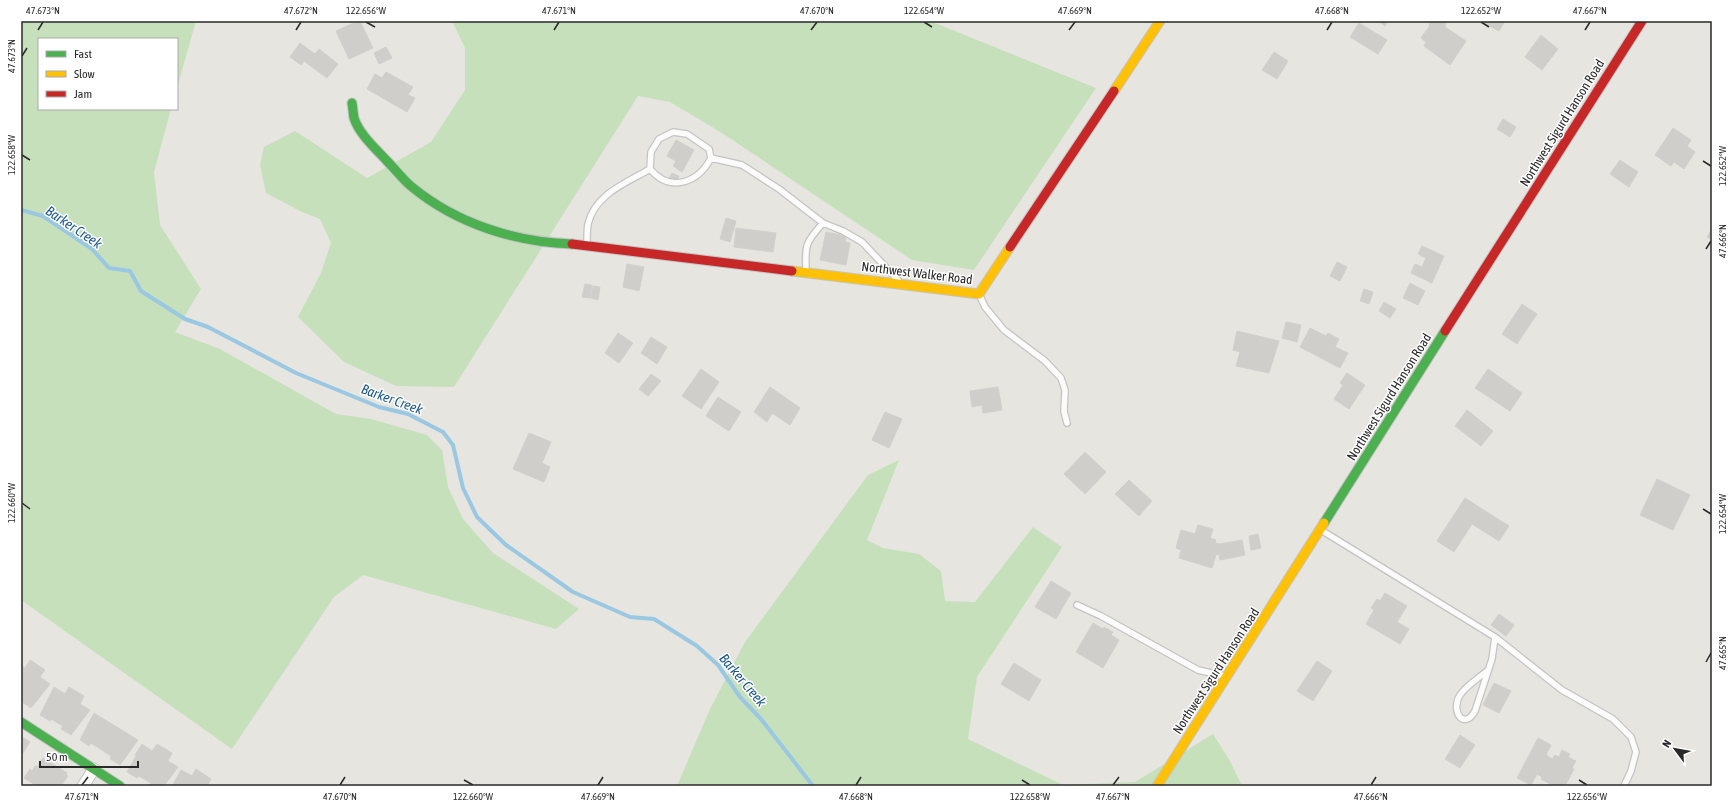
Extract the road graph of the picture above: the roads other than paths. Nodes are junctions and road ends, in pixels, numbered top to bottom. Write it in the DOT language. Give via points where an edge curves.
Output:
graph roads {
  1 [pos="1160,21"];
  2 [pos="1642,21"];
  3 [pos="352,103"];
  4 [pos="711,158"];
  5 [pos="650,169"];
  6 [pos="823,223"];
  7 [pos="587,245"];
  8 [pos="806,272"];
  9 [pos="901,284"];
  10 [pos="979,294"];
  11 [pos="1068,423"];
  12 [pos="1321,530"];
  13 [pos="1077,605"];
  14 [pos="1495,637"];
  15 [pos="1488,670"];
  16 [pos="1228,677"];
  17 [pos="21,722"];
  18 [pos="94,769"];
  19 [pos="83,786"];
  20 [pos="120,786"];
  21 [pos="1157,786"];
  22 [pos="1624,786"];
  1 -- 10 [label="street, Northwest Walker Road"];
  2 -- 12 [label="street, Northwest Sigurd Hanson Road"];
  3 -- 7 [label="street, Northwest Walker Road" via="355,122 382,156 412,187 446,211 495,232 524,239"];
  4 -- 5 [label="lane" via="697,175 676,183 665,181"];
  4 -- 5 [label="lane" via="710,149 687,134 672,132 659,139 655,145 651,152"];
  4 -- 6 [label="lane" via="742,165"];
  5 -- 7 [label="lane" via="600,199 588,225"];
  6 -- 8 [label="lane" via="809,239 805,254"];
  6 -- 9 [label="lane" via="843,230 862,242"];
  7 -- 8 [label="street, Northwest Walker Road"];
  8 -- 9 [label="street, Northwest Walker Road"];
  9 -- 10 [label="street, Northwest Walker Road"];
  10 -- 11 [label="lane" via="984,307 1004,330 1045,361 1061,378 1065,390 1064,411"];
  12 -- 14 [label="lane"];
  12 -- 16 [label="street, Northwest Sigurd Hanson Road"];
  13 -- 16 [label="lane" via="1198,670"];
  14 -- 15 [label="lane"];
  14 -- 22 [label="lane" via="1562,690 1613,719 1631,737 1636,752"];
  15 -- 15 [label="lane" via="1472,717 1459,717 1456,711 1460,696"];
  16 -- 21 [label="street, Northwest Sigurd Hanson Road"];
  17 -- 18 [label="street"];
  18 -- 19 [label="street"];
  18 -- 20 [label="street"];
}
